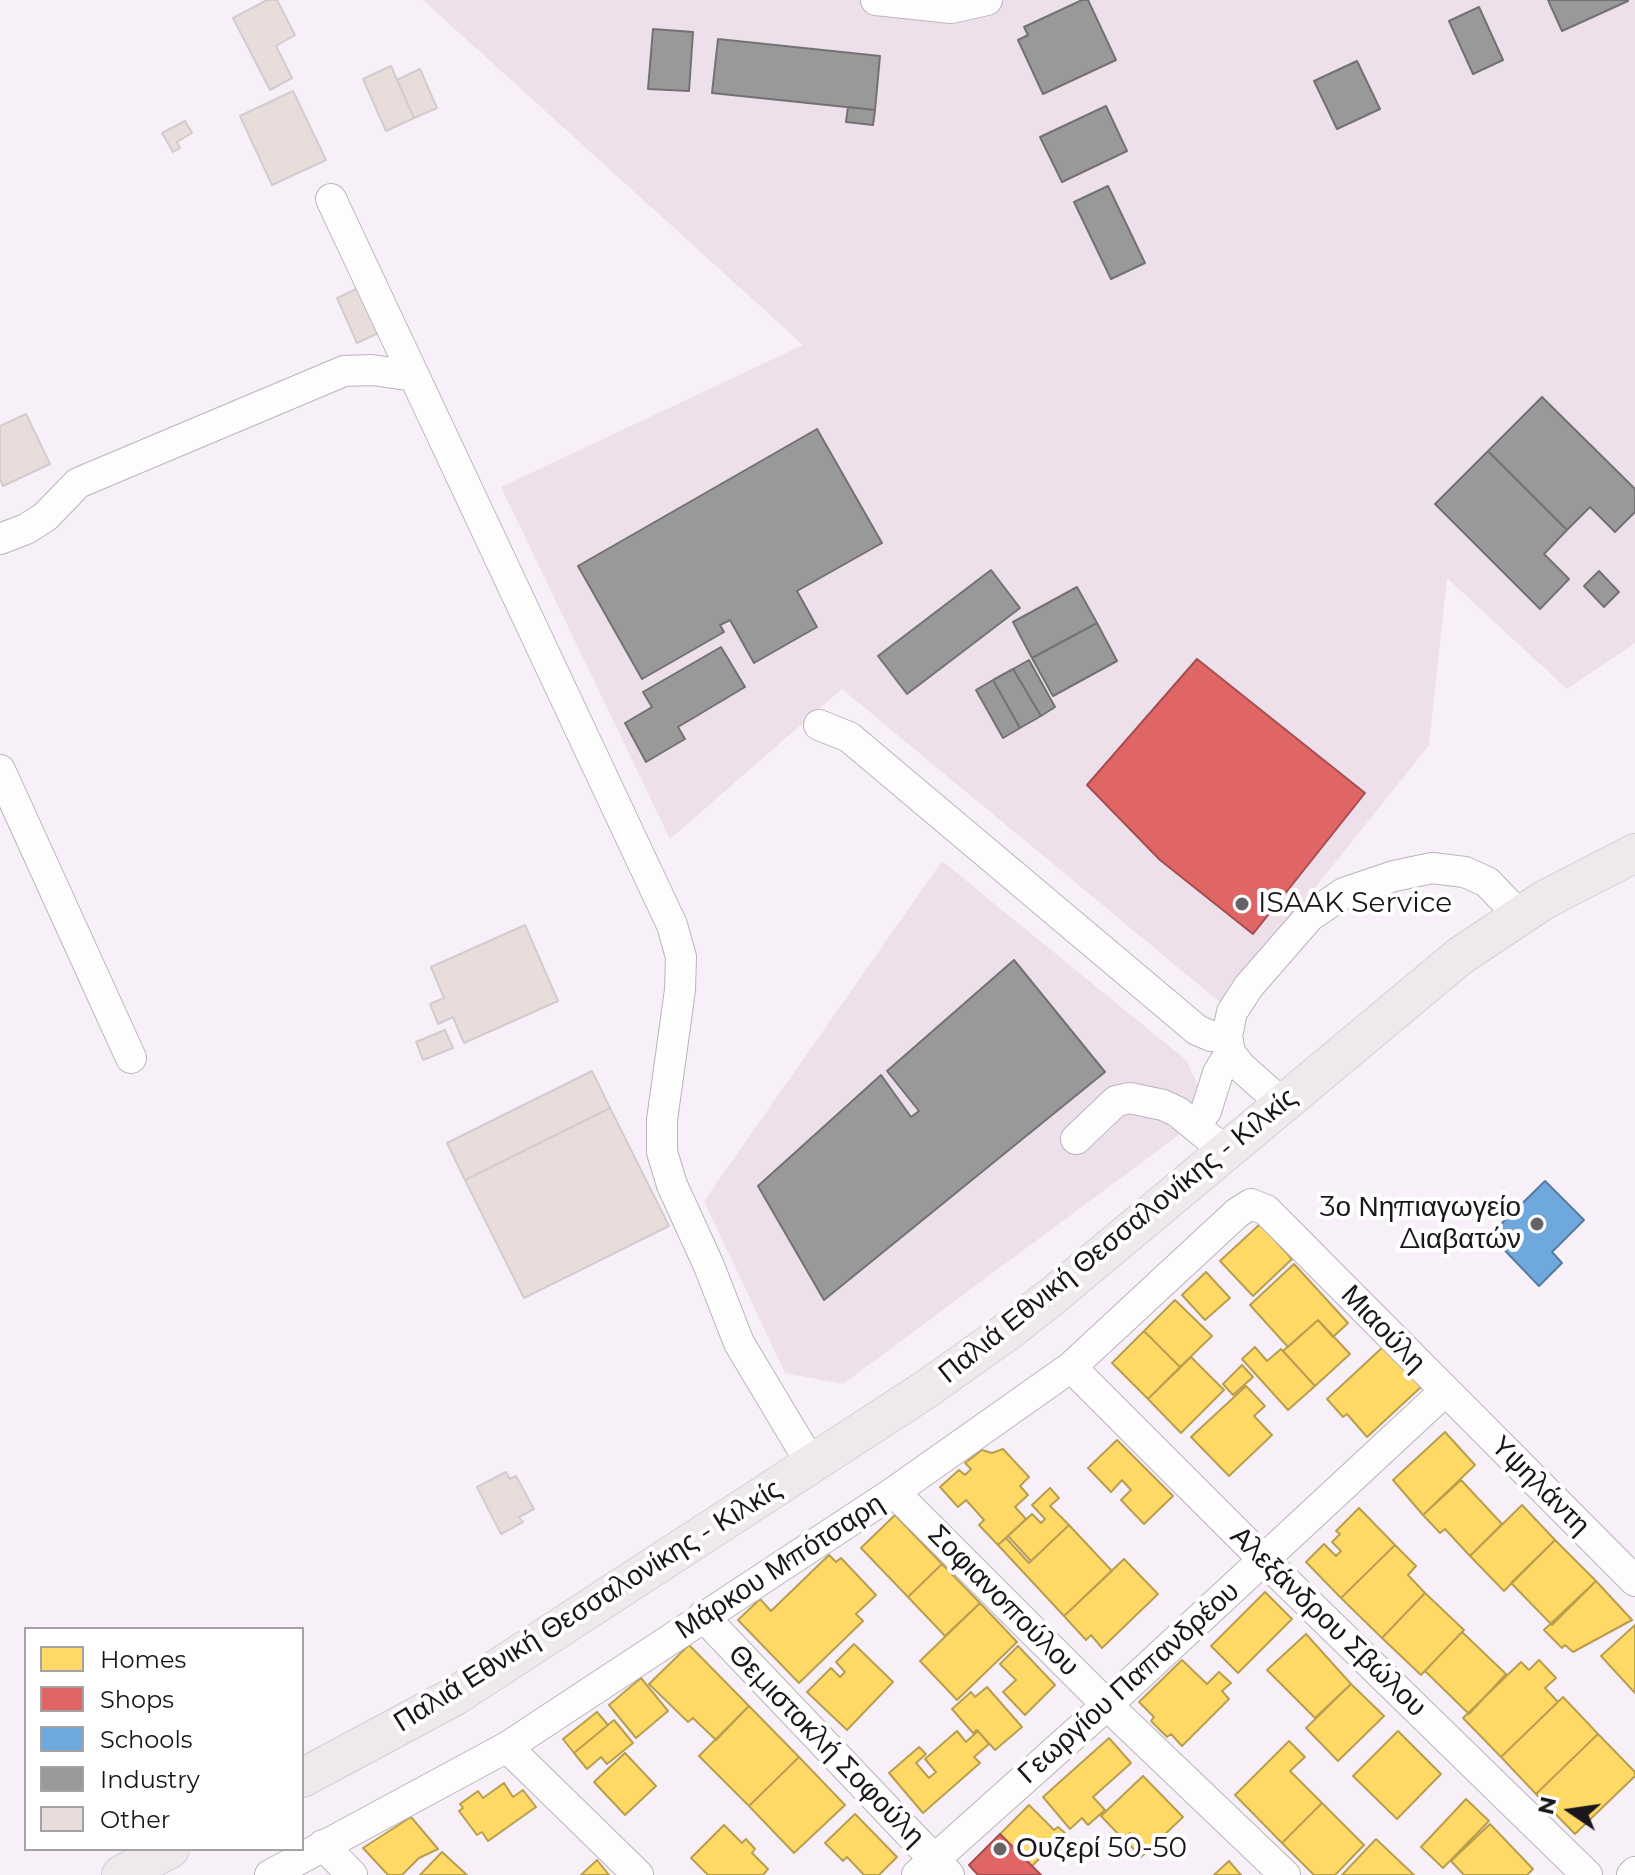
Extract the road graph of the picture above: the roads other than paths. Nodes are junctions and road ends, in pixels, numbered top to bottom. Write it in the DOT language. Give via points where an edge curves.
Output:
graph roads {
  1 [pos="876,0"];
  2 [pos="987,0"];
  3 [pos="331,199"];
  4 [pos="414,376"];
  5 [pos="0,539"];
  6 [pos="819,725"];
  7 [pos="0,770"];
  8 [pos="1635,853"];
  9 [pos="1519,915"];
  10 [pos="1229,1045"];
  11 [pos="131,1058"];
  12 [pos="1284,1105"];
  13 [pos="1194,1125"];
  14 [pos="1076,1139"];
  15 [pos="1225,1151"];
  16 [pos="1251,1204"];
  17 [pos="1071,1367"];
  18 [pos="1444,1392"];
  19 [pos="812,1465"];
  20 [pos="894,1492"];
  21 [pos="1264,1560"];
  22 [pos="1635,1581"];
  23 [pos="703,1616"];
  24 [pos="1107,1705"];
  25 [pos="507,1747"];
  26 [pos="304,1777"];
  27 [pos="323,1845"];
  28 [pos="166,1851"];
  29 [pos="933,1870"];
  30 [pos="121,1875"];
  31 [pos="270,1875"];
  32 [pos="352,1875"];
  33 [pos="638,1875"];
  34 [pos="1285,1875"];
  35 [pos="1587,1875"];
  1 -- 2 [label="street" via="951,8"];
  3 -- 4 [label="street"];
  4 -- 5 [label="street" via="344,371 78,483 45,517"];
  4 -- 19 [label="street" via="672,925 681,957 680,990 662,1152 739,1343"];
  6 -- 10 [label="street" via="849,737 1197,1030"];
  7 -- 11 [label="street"];
  8 -- 9 [label="main road, Παλιά Εθνική Θεσσαλονίκης - Κιλκίς"];
  9 -- 10 [label="street" via="1487,882 1465,872 1432,868 1344,893 1310,916 1249,986 1232,1012"];
  9 -- 12 [label="main road, Παλιά Εθνική Θεσσαλονίκης - Κιλκίς" via="1460,956"];
  10 -- 12 [label="street" via="1241,1067"];
  10 -- 13 [label="street" via="1206,1111"];
  12 -- 15 [label="main road, Παλιά Εθνική Θεσσαλονίκης - Κιλκίς"];
  13 -- 14 [label="street" via="1163,1105 1130,1098 1116,1101"];
  13 -- 15 [label="street"];
  15 -- 19 [label="main road, Παλιά Εθνική Θεσσαλονίκης - Κιλκίς" via="1008,1331"];
  16 -- 17 [label="street, Μάρκου Μπότσαρη"];
  16 -- 18 [label="street, Μιαούλη" via="1266,1210"];
  17 -- 20 [label="street, Μάρκου Μπότσαρη"];
  17 -- 21 [label="street, Αλεξάνδρου Σβώλου"];
  18 -- 21 [label="street, Γεωργίου Παπανδρέου"];
  18 -- 22 [label="street, Υψηλάντη"];
  19 -- 26 [label="main road, Παλιά Εθνική Θεσσαλονίκης - Κιλκίς" via="455,1696"];
  20 -- 23 [label="street, Μάρκου Μπότσαρη"];
  20 -- 24 [label="street, Σοφιανοπούλου"];
  21 -- 24 [label="street, Γεωργίου Παπανδρέου"];
  21 -- 35 [label="street, Αλεξάνδρου Σβώλου"];
  23 -- 25 [label="street, Μάρκου Μπότσαρη"];
  23 -- 29 [label="street, Θεμιστοκλή Σοφούλη"];
  24 -- 29 [label="street, Γεωργίου Παπανδρέου"];
  24 -- 34 [label="street, Σοφιανοπούλου"];
  25 -- 27 [label="street, Μάρκου Μπότσαρη"];
  25 -- 33 [label="street"];
  27 -- 31 [label="street, Μάρκου Μπότσαρη"];
  27 -- 32 [label="street"];
  28 -- 30 [label="main road"];
}
